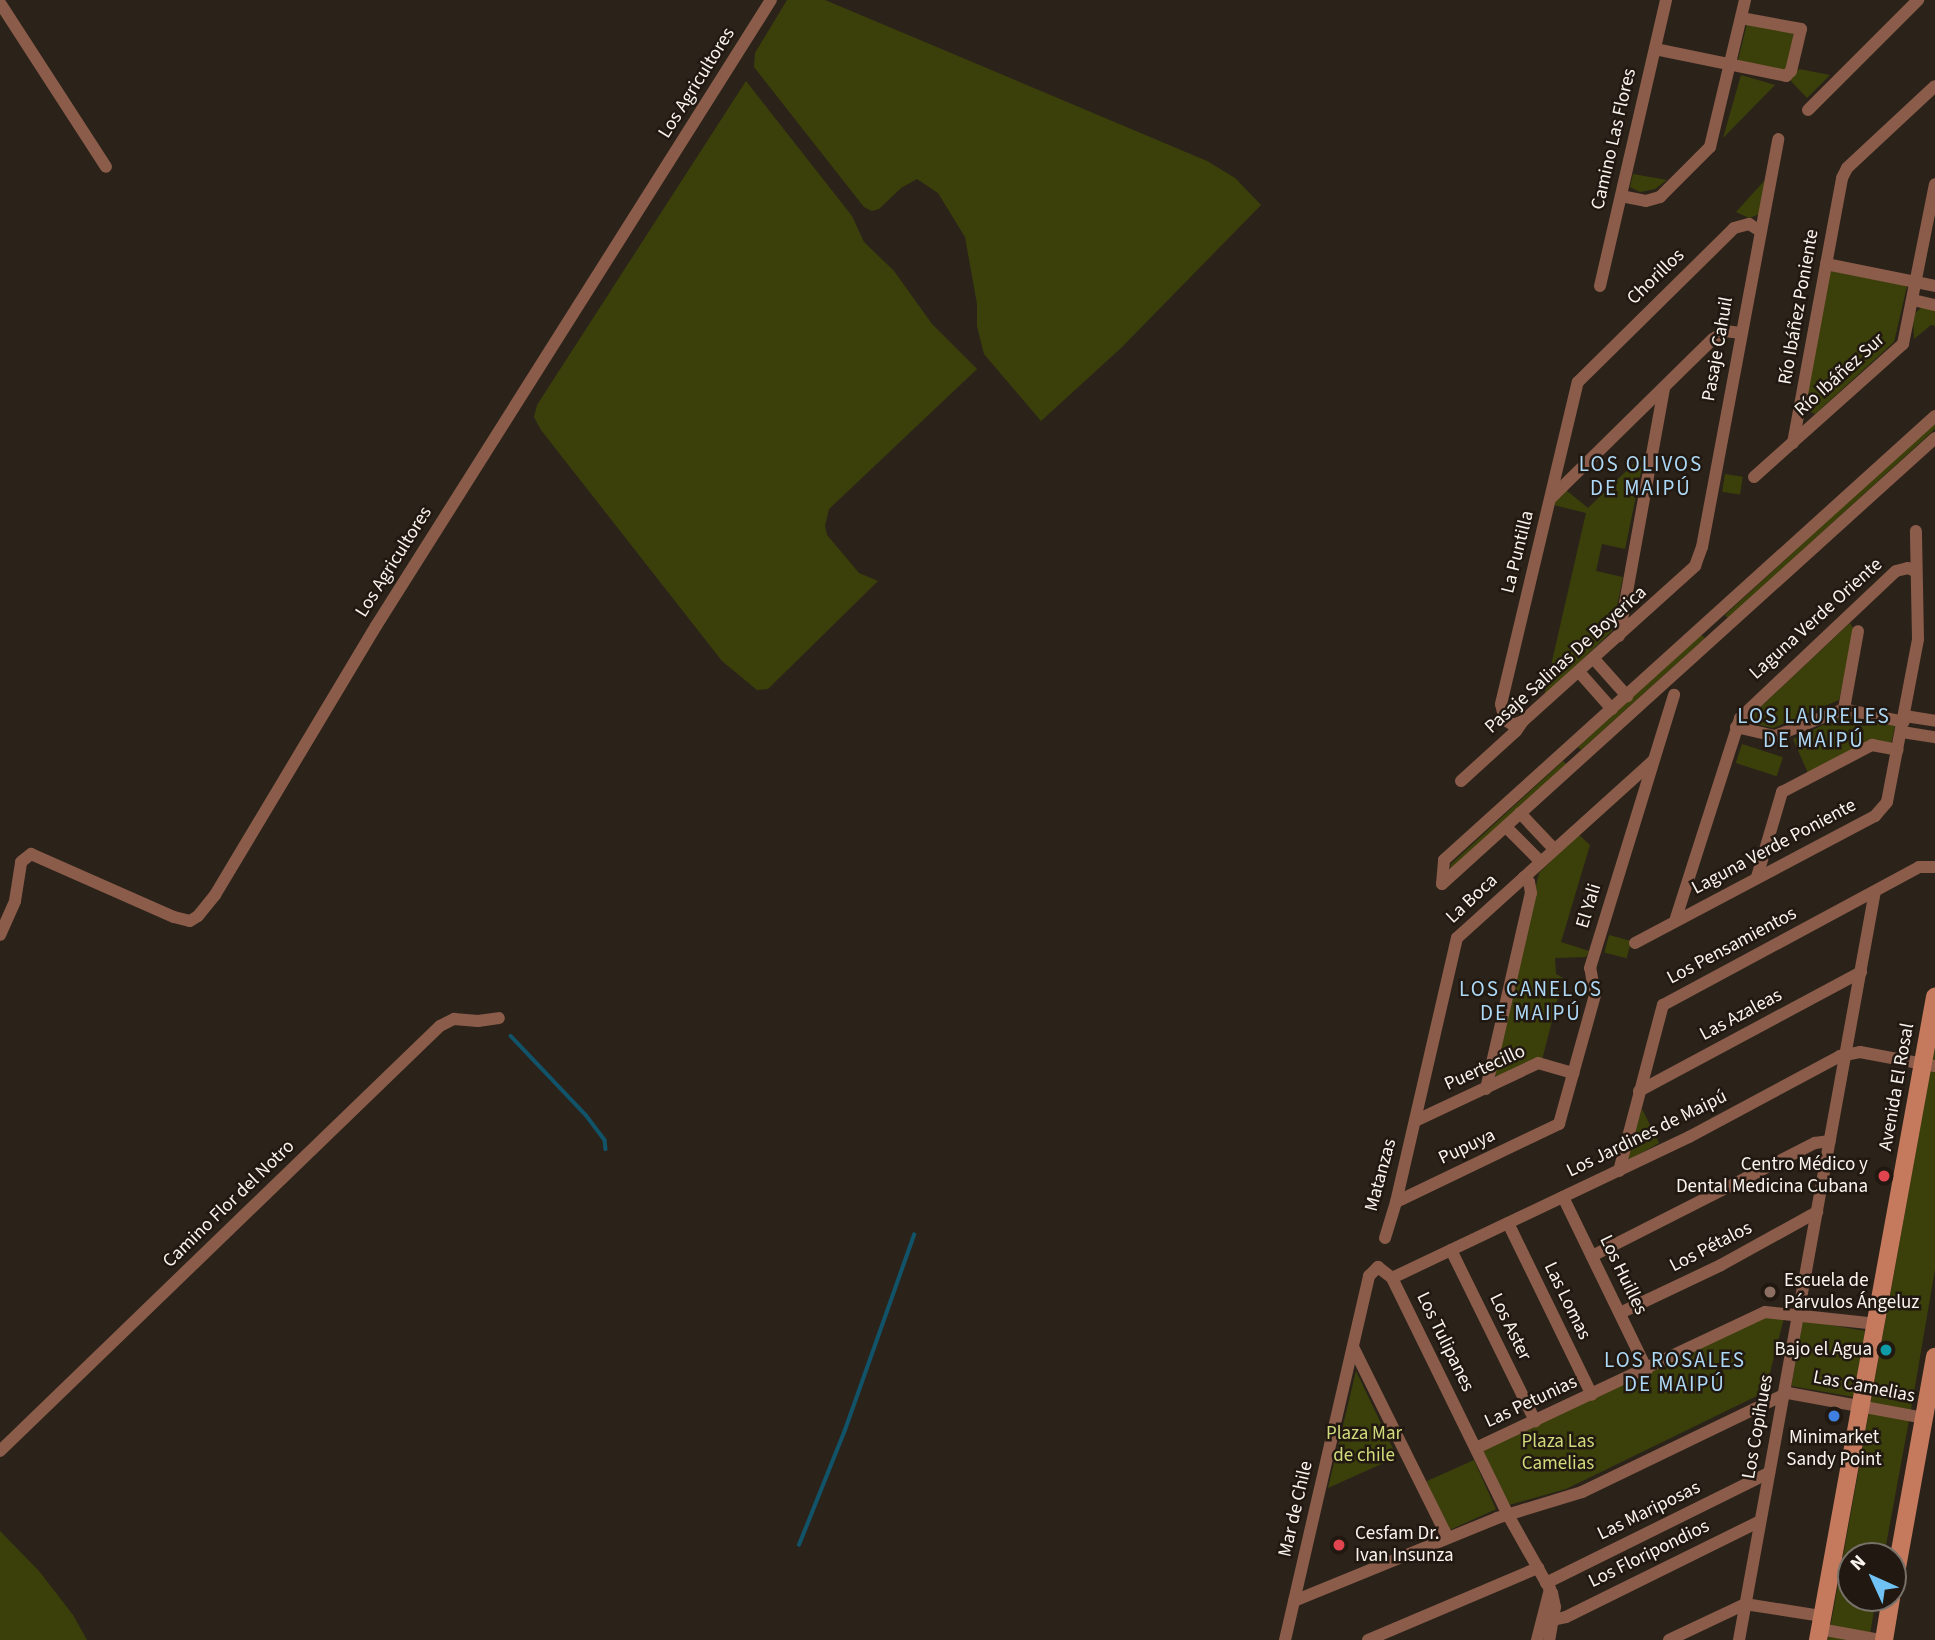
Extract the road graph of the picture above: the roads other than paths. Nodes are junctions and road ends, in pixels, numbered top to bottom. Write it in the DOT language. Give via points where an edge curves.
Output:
graph roads {
  1 [pos="771,0"];
  2 [pos="1666,0"];
  3 [pos="1745,0"];
  4 [pos="1918,0"];
  5 [pos="0,3"];
  6 [pos="1741,18"];
  7 [pos="1655,49"];
  8 [pos="1731,65"];
  9 [pos="1935,86"];
  10 [pos="1808,110"];
  11 [pos="1778,139"];
  12 [pos="106,167"];
  13 [pos="1935,184"];
  14 [pos="1620,196"];
  15 [pos="1760,230"];
  16 [pos="1826,264"];
  17 [pos="1917,281"];
  18 [pos="1600,286"];
  19 [pos="1935,286"];
  20 [pos="1913,300"];
  21 [pos="1935,304"];
  22 [pos="1741,333"];
  23 [pos="1584,374"];
  24 [pos="1664,388"];
  25 [pos="1935,416"];
  26 [pos="1935,438"];
  27 [pos="1793,443"];
  28 [pos="1754,477"];
  29 [pos="1551,498"];
  30 [pos="1916,531"];
  31 [pos="1695,566"];
  32 [pos="1915,571"];
  33 [pos="1710,621"];
  34 [pos="1858,631"];
  35 [pos="1721,633"];
  36 [pos="1619,636"];
  37 [pos="1594,659"];
  38 [pos="1580,673"];
  39 [pos="1674,695"];
  40 [pos="1627,696"];
  41 [pos="1612,709"];
  42 [pos="1844,709"];
  43 [pos="1745,710"];
  44 [pos="1523,721"];
  45 [pos="1935,721"];
  46 [pos="1903,723"];
  47 [pos="1736,727"];
  48 [pos="1935,737"];
  49 [pos="1898,750"];
  50 [pos="1566,751"];
  51 [pos="1654,761"];
  52 [pos="1577,762"];
  53 [pos="1461,781"];
  54 [pos="1887,802"];
  55 [pos="1520,813"];
  56 [pos="1506,827"];
  57 [pos="1554,849"];
  58 [pos="1541,862"];
  59 [pos="1935,867"];
  60 [pos="1524,877"];
  61 [pos="1757,877"];
  62 [pos="1875,891"];
  63 [pos="1675,921"];
  64 [pos="0,935"];
  65 [pos="1635,943"];
  66 [pos="1861,972"];
  67 [pos="1935,997"];
  68 [pos="499,1018"];
  69 [pos="1846,1054"];
  70 [pos="1929,1064"];
  71 [pos="1574,1073"];
  72 [pos="1486,1089"];
  73 [pos="1639,1091"];
  74 [pos="1415,1121"];
  75 [pos="1555,1127"];
  76 [pos="1830,1141"];
  77 [pos="1619,1171"];
  78 [pos="1563,1197"];
  79 [pos="1396,1202"];
  80 [pos="1817,1212"];
  81 [pos="1508,1223"];
  82 [pos="1385,1238"];
  83 [pos="1451,1250"];
  84 [pos="1592,1256"];
  85 [pos="1378,1267"];
  86 [pos="1392,1278"];
  87 [pos="1620,1312"];
  88 [pos="1798,1314"];
  89 [pos="1877,1324"];
  90 [pos="1353,1346"];
  91 [pos="1935,1357"];
  92 [pos="1647,1370"];
  93 [pos="1784,1394"];
  94 [pos="1592,1395"];
  95 [pos="1931,1397"];
  96 [pos="1862,1405"];
  97 [pos="1924,1418"];
  98 [pos="1535,1421"];
  99 [pos="1476,1448"];
  100 [pos="0,1451"];
  101 [pos="1769,1473"];
  102 [pos="1508,1514"];
  103 [pos="1760,1521"];
  104 [pos="1448,1538"];
  105 [pos="1902,1542"];
  106 [pos="1538,1568"];
  107 [pos="1548,1586"];
  108 [pos="1294,1601"];
  109 [pos="1745,1604"];
  110 [pos="1889,1612"];
  111 [pos="1553,1620"];
  112 [pos="1820,1628"];
  113 [pos="1285,1640"];
  114 [pos="1368,1640"];
  115 [pos="1538,1640"];
  116 [pos="1549,1640"];
  117 [pos="1669,1640"];
  118 [pos="1739,1640"];
  119 [pos="1882,1640"];
  1 -- 64 [label="street, Los Agricultores" via="198,916 190,921 174,917 32,854 21,862 15,901"];
  2 -- 7 [label="street, Camino Las Flores"];
  3 -- 6 [label="street"];
  4 -- 10 [label="street"];
  5 -- 12 [label="street"];
  6 -- 8 [label="street"];
  6 -- 8 [label="street" via="1801,29 1786,76"];
  7 -- 8 [label="street"];
  7 -- 14 [label="street, Camino Las Flores"];
  8 -- 14 [label="street" via="1706,153 1660,197 1646,201"];
  9 -- 16 [label="street, Río Ibáñez Poniente" via="1847,168"];
  11 -- 15 [label="street, Pasaje Cahuil"];
  13 -- 17 [label="street, Río Ibáñez Sur"];
  14 -- 18 [label="street, Camino Las Flores"];
  15 -- 22 [label="street, Pasaje Cahuil"];
  15 -- 23 [label="street, Chorillos" via="1749,224 1734,228"];
  16 -- 17 [label="street"];
  16 -- 27 [label="street, Río Ibáñez Poniente"];
  17 -- 19 [label="street"];
  17 -- 20 [label="street, Río Ibáñez Sur"];
  20 -- 21 [label="street"];
  20 -- 27 [label="street, Río Ibáñez Sur" via="1903,344"];
  22 -- 24 [label="street" via="1720,333"];
  22 -- 31 [label="street, Pasaje Cahuil"];
  23 -- 29 [label="street, La Puntilla" via="1575,389"];
  24 -- 29 [label="street"];
  24 -- 36 [label="street"];
  25 -- 33 [label="street"];
  26 -- 35 [label="street"];
  27 -- 28 [label="street, Río Ibáñez Sur"];
  29 -- 44 [label="street, La Puntilla" via="1501,704 1505,720 1513,725"];
  30 -- 32 [label="street, Laguna Verde Oriente"];
  31 -- 36 [label="street, Pasaje Salinas De Boyerica"];
  32 -- 43 [label="street, Laguna Verde Oriente" via="1896,570"];
  32 -- 46 [label="street, Laguna Verde Oriente" via="1918,639"];
  33 -- 35 [label="street"];
  33 -- 40 [label="street"];
  34 -- 42 [label="street"];
  35 -- 52 [label="street"];
  36 -- 37 [label="street, Pasaje Salinas De Boyerica"];
  37 -- 38 [label="street, Pasaje Salinas De Boyerica"];
  37 -- 40 [label="street"];
  38 -- 41 [label="street"];
  38 -- 44 [label="street, Pasaje Salinas De Boyerica"];
  39 -- 51 [label="street, El Yali"];
  40 -- 41 [label="street"];
  41 -- 50 [label="street"];
  42 -- 46 [label="street"];
  42 -- 47 [label="street" via="1775,736"];
  43 -- 47 [label="street, Laguna Verde Poniente"];
  44 -- 53 [label="street, Pasaje Salinas De Boyerica"];
  45 -- 46 [label="street"];
  46 -- 48 [label="street"];
  46 -- 49 [label="street, Laguna Verde Oriente"];
  47 -- 63 [label="street, Laguna Verde Poniente"];
  49 -- 54 [label="street, Laguna Verde Oriente"];
  49 -- 61 [label="street" via="1872,745 1782,792"];
  50 -- 52 [label="street"];
  50 -- 56 [label="street" via="1444,860 1442,884"];
  51 -- 57 [label="street, La Boca"];
  51 -- 71 [label="street, El Yali" via="1590,968 1595,995"];
  52 -- 55 [label="street"];
  54 -- 61 [label="street, Laguna Verde Poniente" via="1875,816"];
  55 -- 56 [label="street"];
  55 -- 57 [label="street"];
  56 -- 58 [label="street"];
  57 -- 58 [label="street, La Boca"];
  58 -- 60 [label="street, La Boca"];
  59 -- 62 [label="street, Los Pensamientos" via="1919,867"];
  60 -- 72 [label="street" via="1531,893"];
  60 -- 74 [label="street, La Boca" via="1454,945"];
  61 -- 63 [label="street, Laguna Verde Poniente"];
  62 -- 66 [label="street, Los Copihues"];
  62 -- 73 [label="street, Los Pensamientos" via="1663,1005"];
  63 -- 65 [label="street, Laguna Verde Poniente"];
  66 -- 69 [label="street, Los Copihues"];
  66 -- 73 [label="street, Las Azaleas"];
  67 -- 70 [label="street, Avenida El Rosal"];
  68 -- 100 [label="street, Camino Flor del Notro" via="454,1019 440,1026"];
  69 -- 70 [label="street, Los Jardines de Maipú" via="1860,1052"];
  69 -- 76 [label="street, Los Copihues"];
  69 -- 77 [label="street, Los Jardines de Maipú"];
  70 -- 89 [label="street, Avenida El Rosal"];
  71 -- 72 [label="street, Puertecillo" via="1538,1063"];
  71 -- 75 [label="street, El Yali" via="1562,1119"];
  72 -- 74 [label="street, Puertecillo"];
  73 -- 77 [label="street, Los Pensamientos"];
  74 -- 79 [label="street, Matanzas"];
  75 -- 79 [label="street, Pupuya"];
  76 -- 80 [label="street, Los Copihues"];
  76 -- 84 [label="street" via="1815,1143"];
  77 -- 78 [label="street, Los Jardines de Maipú"];
  78 -- 81 [label="street, Los Jardines de Maipú"];
  78 -- 84 [label="street, Los Huilles"];
  79 -- 82 [label="street, Matanzas"];
  80 -- 87 [label="street, Los Pétalos" via="1721,1265"];
  80 -- 88 [label="street, Los Copihues"];
  81 -- 83 [label="street, Los Jardines de Maipú"];
  81 -- 94 [label="street, Las Lomas"];
  83 -- 86 [label="street, Los Jardines de Maipú"];
  83 -- 98 [label="street, Los Aster"];
  84 -- 87 [label="street, Los Huilles"];
  85 -- 86 [label="street, Los Tulipanes"];
  85 -- 90 [label="street, Mar de Chile" via="1369,1276"];
  86 -- 99 [label="street, Los Tulipanes"];
  87 -- 92 [label="street, Los Huilles"];
  88 -- 89 [label="street, Las Petunias"];
  88 -- 92 [label="street, Las Petunias" via="1765,1312"];
  88 -- 93 [label="street, Los Copihues"];
  89 -- 96 [label="street, Avenida El Rosal"];
  90 -- 104 [label="street"];
  90 -- 108 [label="street, Mar de Chile"];
  91 -- 95 [label="street"];
  92 -- 94 [label="street, Las Petunias"];
  93 -- 96 [label="street, Las Camelias"];
  93 -- 101 [label="street, Los Copihues"];
  93 -- 102 [label="street, Las Camelias" via="1582,1492"];
  94 -- 98 [label="street, Las Petunias"];
  95 -- 97 [label="street"];
  96 -- 97 [label="street, Las Camelias"];
  96 -- 112 [label="street, Avenida El Rosal"];
  97 -- 105 [label="street"];
  98 -- 99 [label="street, Las Petunias"];
  99 -- 102 [label="street, Los Tulipanes"];
  101 -- 103 [label="street, Los Copihues"];
  101 -- 107 [label="street, Las Mariposas"];
  102 -- 104 [label="street, Las Camelias"];
  102 -- 106 [label="street, Los Tulipanes"];
  103 -- 109 [label="street, Los Copihues"];
  103 -- 111 [label="street, Los Floripondios"];
  104 -- 108 [label="street, Las Camelias"];
  106 -- 107 [label="street, Los Tulipanes"];
  106 -- 114 [label="street"];
  107 -- 111 [label="street, Los Tulipanes" via="1555,1603"];
  107 -- 115 [label="street"];
  108 -- 113 [label="street, Mar de Chile"];
  109 -- 112 [label="street"];
  109 -- 117 [label="street"];
  109 -- 118 [label="street, Los Copihues"];
  110 -- 119 [label="street"];
  111 -- 116 [label="street, Los Tulipanes"];
  112 -- 119 [label="street"];
}
